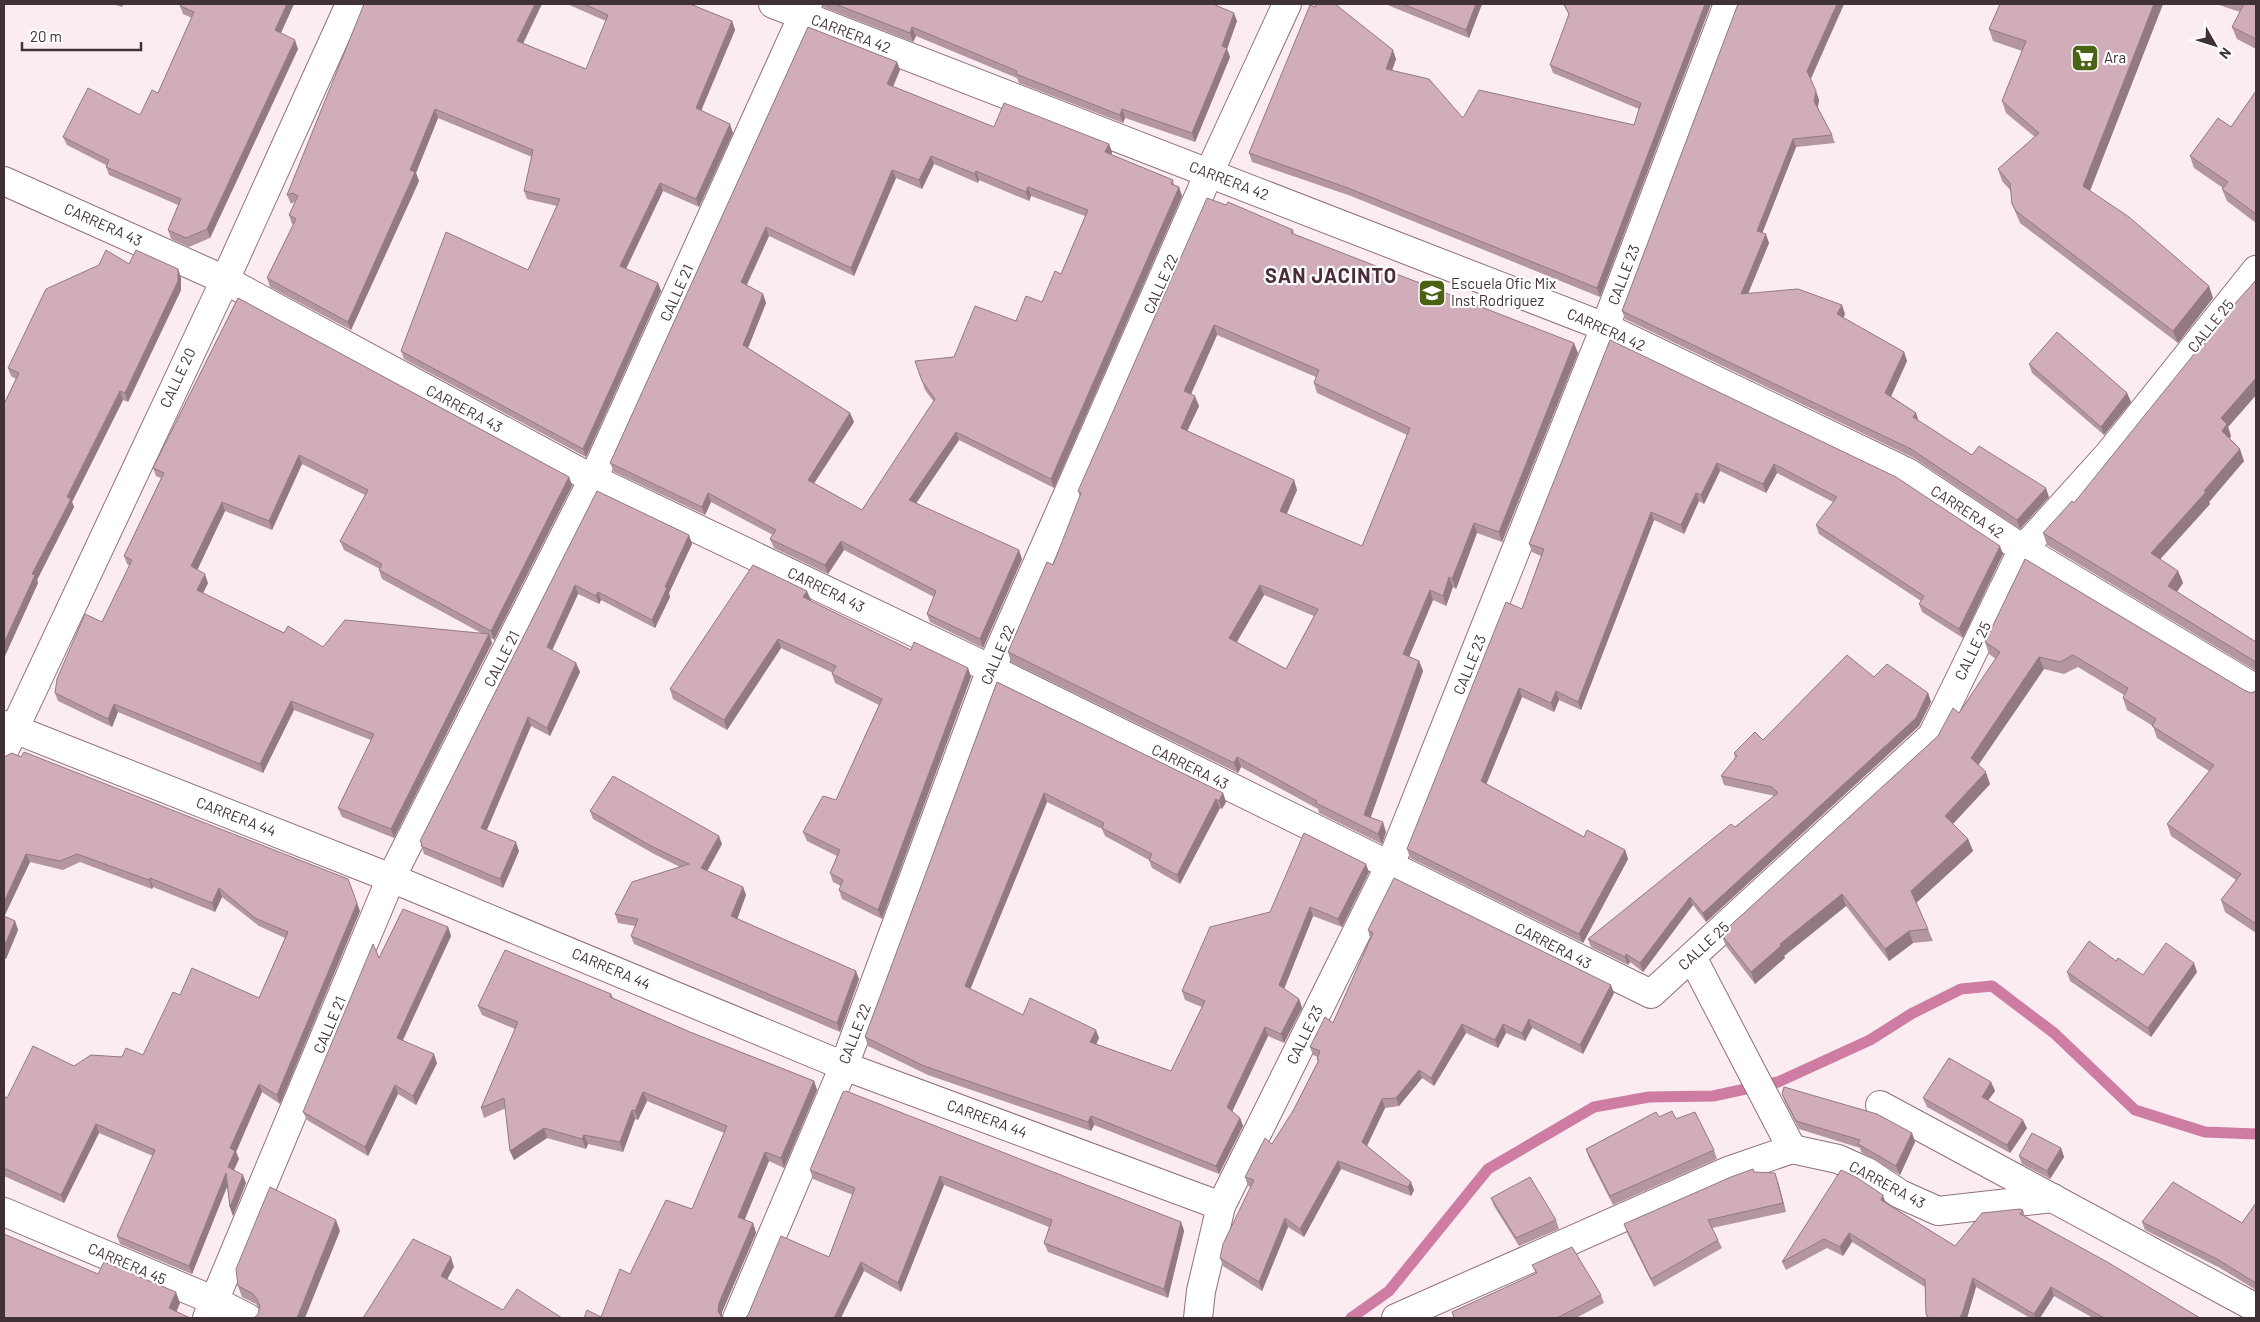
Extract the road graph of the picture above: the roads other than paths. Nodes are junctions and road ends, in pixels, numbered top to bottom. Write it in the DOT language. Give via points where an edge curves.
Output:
graph roads {
  1 [pos="350,4"];
  2 [pos="773,4"];
  3 [pos="1287,4"];
  4 [pos="1728,4"];
  5 [pos="805,10"];
  6 [pos="1210,174"];
  7 [pos="4,181"];
  8 [pos="2256,270"];
  9 [pos="224,280"];
  10 [pos="1605,327"];
  11 [pos="593,479"];
  12 [pos="2024,549"];
  13 [pos="992,670"];
  14 [pos="2256,689"];
  15 [pos="7,735"];
  16 [pos="1390,864"];
  17 [pos="391,878"];
  18 [pos="1692,957"];
  19 [pos="1651,994"];
  20 [pos="844,1066"];
  21 [pos="1880,1105"];
  22 [pos="1792,1149"];
  23 [pos="2053,1198"];
  24 [pos="1221,1206"];
  25 [pos="4,1212"];
  26 [pos="2256,1308"];
  27 [pos="211,1310"];
  28 [pos="248,1318"];
  29 [pos="737,1318"];
  30 [pos="1198,1318"];
  31 [pos="1396,1318"];
  1 -- 9 [label="street, CALLE 20"];
  2 -- 5 [label="street, CARRERA 42"];
  3 -- 6 [label="street, CALLE 22"];
  4 -- 10 [label="street, CALLE 23"];
  5 -- 6 [label="street, CARRERA 42"];
  5 -- 11 [label="street, CALLE 21"];
  6 -- 10 [label="street, CARRERA 42"];
  6 -- 13 [label="street, CALLE 22"];
  7 -- 9 [label="street, CARRERA 43"];
  8 -- 12 [label="street, CALLE 25" via="2108,455"];
  9 -- 11 [label="street, CARRERA 43"];
  9 -- 15 [label="street, CALLE 20"];
  10 -- 12 [label="street, CARRERA 42" via="1907,472"];
  10 -- 16 [label="street, CALLE 23"];
  11 -- 13 [label="street, CARRERA 43"];
  11 -- 17 [label="street, CALLE 21"];
  12 -- 14 [label="street, CARRERA 42"];
  12 -- 18 [label="street, CALLE 25" via="1932,736"];
  13 -- 16 [label="street, CARRERA 43"];
  13 -- 20 [label="street, CALLE 22"];
  15 -- 17 [label="street, CARRERA 44"];
  16 -- 19 [label="street, CARRERA 43"];
  16 -- 24 [label="street, CALLE 23"];
  17 -- 20 [label="street, CARRERA 44"];
  17 -- 27 [label="street, CALLE 21"];
  18 -- 19 [label="street, CALLE 25"];
  18 -- 22 [label="street"];
  20 -- 24 [label="street, CARRERA 44"];
  20 -- 29 [label="street, CALLE 22"];
  21 -- 23 [label="street"];
  22 -- 23 [label="street, CARRERA 43" via="1838,1158 1900,1194 1938,1211"];
  22 -- 31 [label="street, CARRERA 43" via="1728,1170"];
  23 -- 26 [label="street"];
  24 -- 30 [label="street, CALLE 23"];
  25 -- 27 [label="street, CARRERA 45"];
  27 -- 28 [label="street, CARRERA 45"];
}
